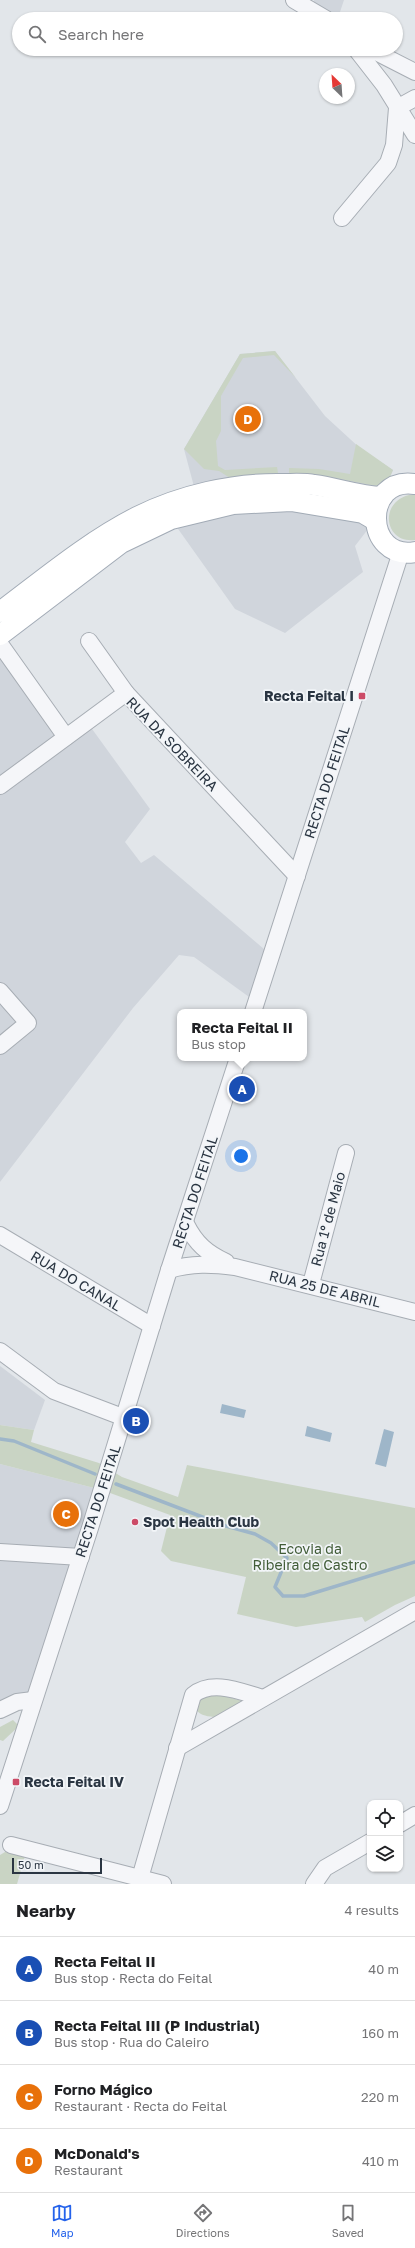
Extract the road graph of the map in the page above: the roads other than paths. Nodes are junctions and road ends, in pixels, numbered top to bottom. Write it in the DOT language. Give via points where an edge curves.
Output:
graph roads {
  1 [pos="294,0"];
  2 [pos="314,12"];
  3 [pos="361,56"];
  4 [pos="384,56"];
  5 [pos="415,72"];
  6 [pos="415,98"];
  7 [pos="397,108"];
  8 [pos="415,135"];
  9 [pos="342,218"];
  10 [pos="415,484"];
  11 [pos="382,497"];
  12 [pos="375,520"];
  13 [pos="408,552"];
  14 [pos="0,612"];
  15 [pos="0,635"];
  16 [pos="89,641"];
  17 [pos="0,644"];
  18 [pos="126,693"];
  19 [pos="66,737"];
  20 [pos="0,786"];
  21 [pos="297,876"];
  22 [pos="0,991"];
  23 [pos="254,1009"];
  24 [pos="0,1046"];
  25 [pos="237,1061"];
  26 [pos="346,1153"];
  27 [pos="186,1224"];
  28 [pos="0,1235"];
  29 [pos="235,1267"];
  30 [pos="169,1270"];
  31 [pos="311,1284"];
  32 [pos="415,1312"];
  33 [pos="152,1326"];
  34 [pos="0,1351"];
  35 [pos="125,1418"];
  36 [pos="0,1552"];
  37 [pos="81,1557"];
  38 [pos="415,1611"];
  39 [pos="263,1698"];
  40 [pos="33,1700"];
  41 [pos="0,1710"];
  42 [pos="187,1712"];
  43 [pos="215,1725"];
  44 [pos="177,1748"];
  45 [pos="0,1806"];
  46 [pos="415,1815"];
  47 [pos="403,1822"];
  48 [pos="367,1844"];
  49 [pos="11,1845"];
  50 [pos="140,1878"];
  51 [pos="163,1884"];
  52 [pos="314,1884"];
  1 -- 2 [label="street"];
  3 -- 7 [label="street" via="384,85"];
  4 -- 5 [label="street"];
  6 -- 7 [label="street"];
  7 -- 8 [label="street"];
  7 -- 9 [label="street" via="394,146 388,163"];
  10 -- 11 [label="main road" via="399,485"];
  11 -- 12 [label="main road" via="376,508"];
  11 -- 14 [label="main road" via="367,497 313,485 284,484 259,484 196,494 137,517 81,552"];
  12 -- 13 [label="main road" via="377,531 391,548"];
  12 -- 15 [label="main road" via="363,513 291,501 233,504 171,519 120,543"];
  13 -- 21 [label="street, RECTA DO FEITAL"];
  16 -- 18 [label="street"];
  17 -- 19 [label="street"];
  18 -- 19 [label="street, RUA DA SOBREIRA"];
  18 -- 21 [label="street, RUA DA SOBREIRA"];
  19 -- 20 [label="street, RUA DA SOBREIRA"];
  21 -- 23 [label="street, RECTA DO FEITAL"];
  22 -- 24 [label="street" via="28,1023"];
  25 -- 27 [label="street, RECTA DO FEITAL"];
  26 -- 31 [label="street, Rua 1º de Maio"];
  27 -- 29 [label="street, RUA 25 DE ABRIL" via="194,1240 208,1254"];
  27 -- 30 [label="street, RECTA DO FEITAL"];
  28 -- 33 [label="street, RUA DO CANAL"];
  29 -- 30 [label="street, RUA 25 DE ABRIL" via="205,1264 186,1265"];
  29 -- 31 [label="street, RUA 25 DE ABRIL"];
  30 -- 33 [label="street, RECTA DO FEITAL"];
  31 -- 32 [label="street, RUA 25 DE ABRIL"];
  33 -- 35 [label="street, RECTA DO FEITAL"];
  34 -- 35 [label="street" via="54,1391"];
  35 -- 37 [label="street, RECTA DO FEITAL"];
  36 -- 37 [label="street"];
  37 -- 40 [label="street, RECTA DO FEITAL"];
  38 -- 39 [label="street"];
  39 -- 42 [label="street" via="213,1686 200,1689 193,1695"];
  39 -- 43 [label="street"];
  40 -- 41 [label="street" via="17,1702"];
  40 -- 45 [label="street, RECTA DO FEITAL"];
  42 -- 43 [label="street" via="201,1722"];
  42 -- 44 [label="street"];
  43 -- 44 [label="street"];
  44 -- 50 [label="street"];
  46 -- 47 [label="street"];
  48 -- 52 [label="street" via="325,1868"];
  49 -- 50 [label="street"];
  50 -- 51 [label="street"];
}
